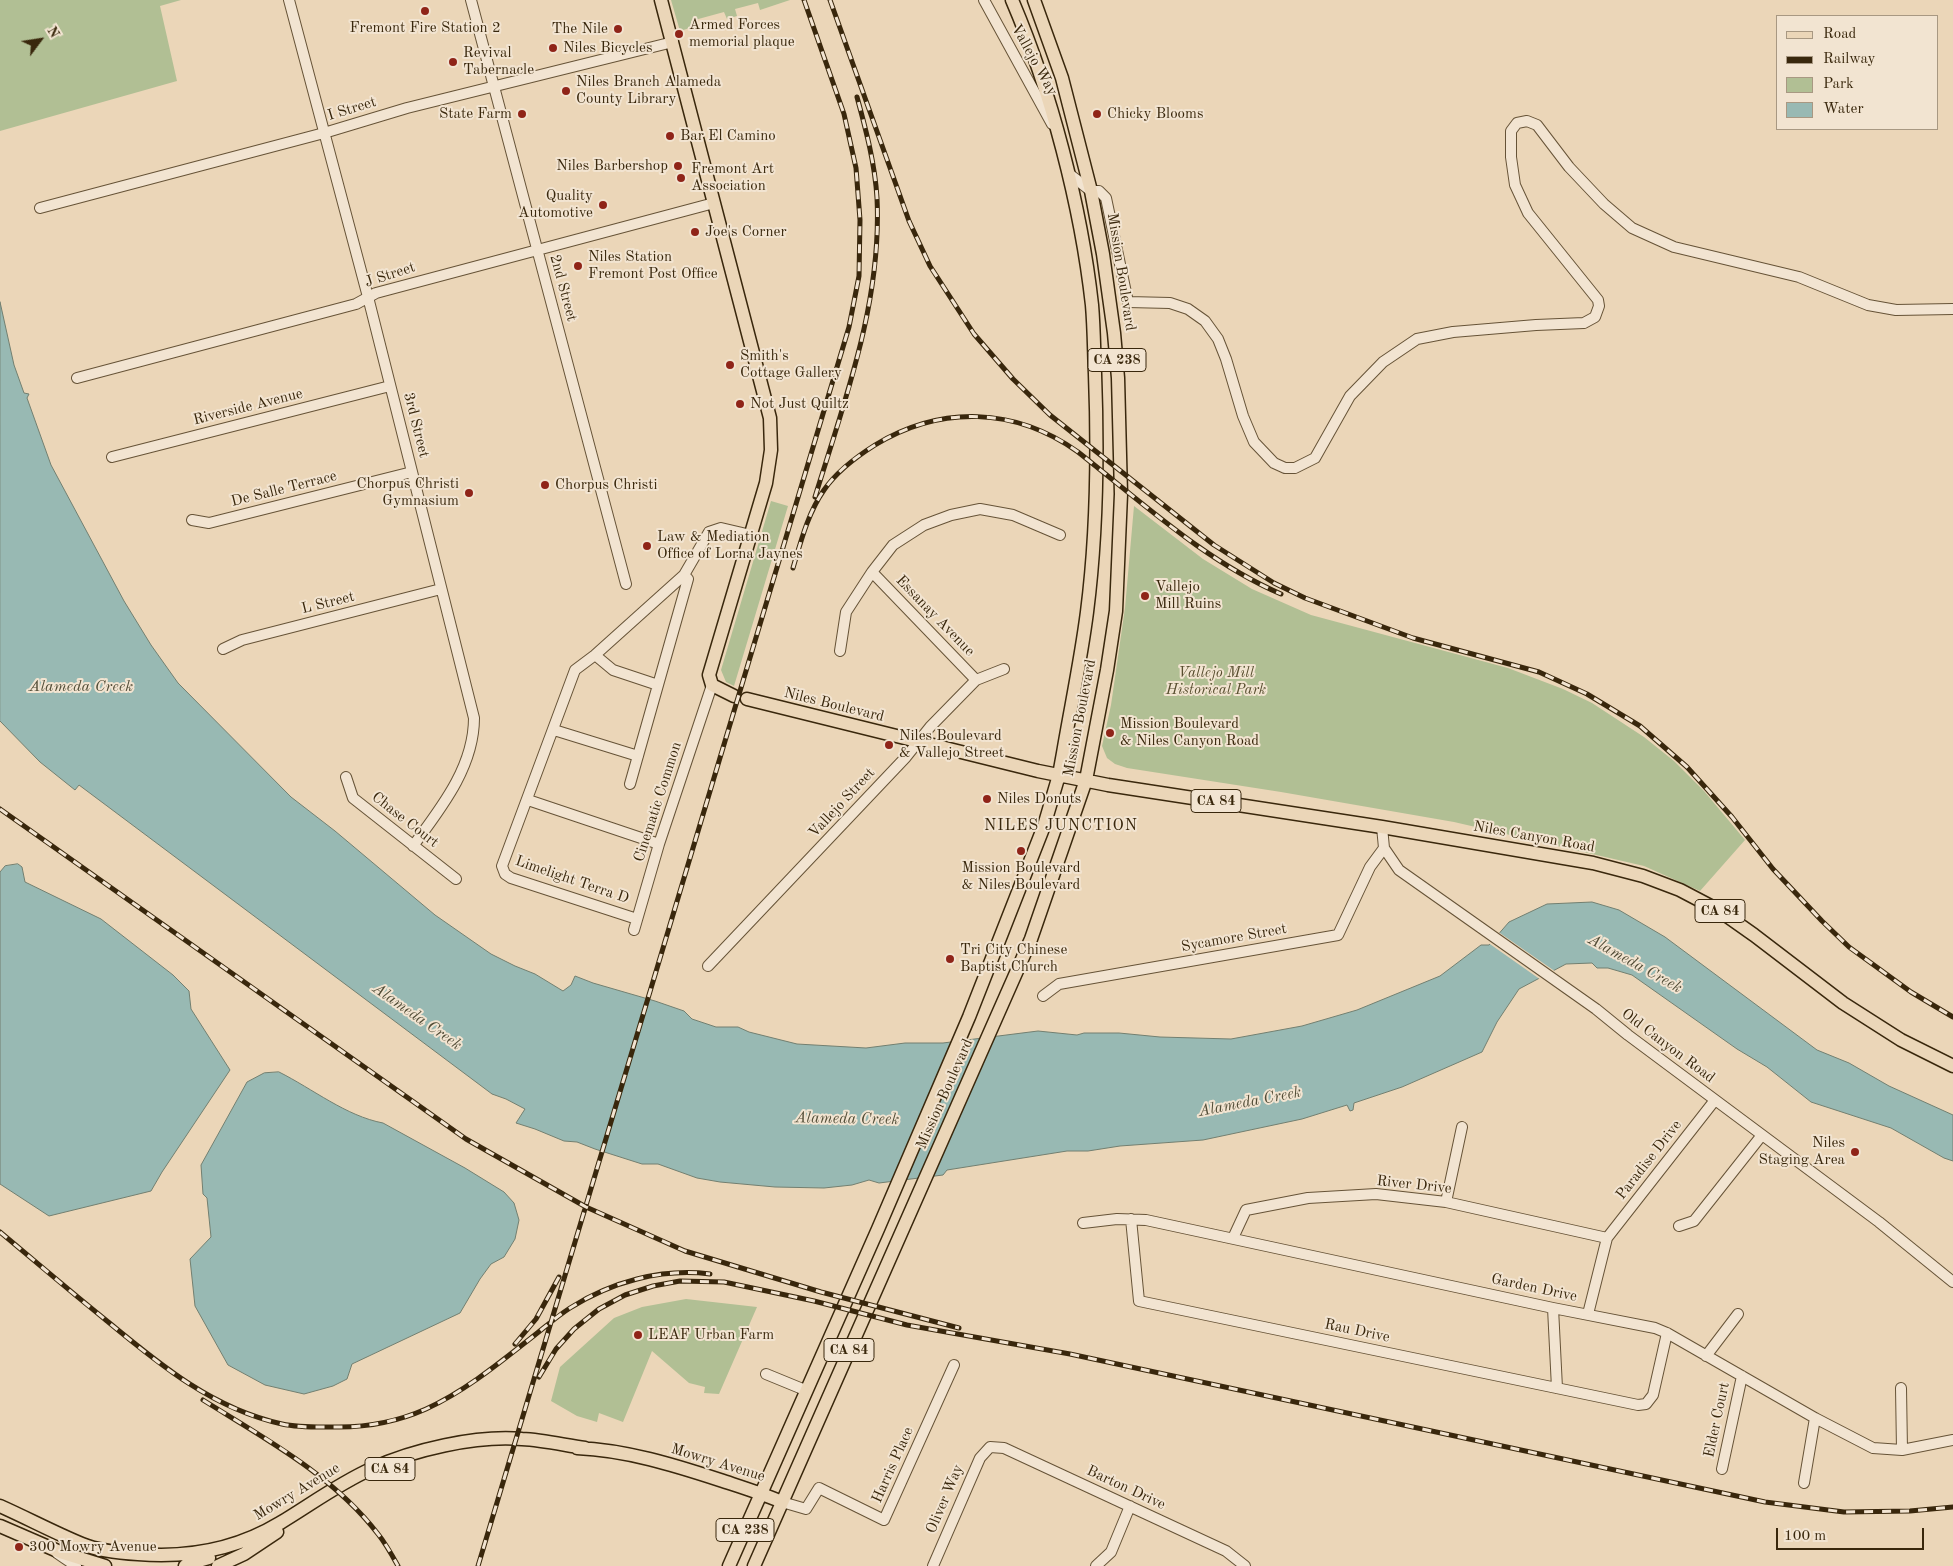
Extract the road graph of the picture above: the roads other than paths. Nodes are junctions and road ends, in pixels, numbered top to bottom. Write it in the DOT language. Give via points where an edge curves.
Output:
graph roads {
  1 [pos="289,0"];
  2 [pos="471,0"];
  3 [pos="661,0"];
  4 [pos="984,0"];
  5 [pos="1012,0"];
  6 [pos="1034,0"];
  7 [pos="673,42"];
  8 [pos="1062,78"];
  9 [pos="1043,84"];
  10 [pos="494,86"];
  11 [pos="324,133"];
  12 [pos="1058,134"];
  13 [pos="1068,173"];
  14 [pos="1091,191"];
  15 [pos="714,203"];
  16 [pos="40,208"];
  17 [pos="538,250"];
  18 [pos="368,297"];
  19 [pos="1953,309"];
  20 [pos="77,378"];
  21 [pos="390,386"];
  22 [pos="112,457"];
  23 [pos="412,472"];
  24 [pos="192,520"];
  25 [pos="751,535"];
  26 [pos="1060,535"];
  27 [pos="872,572"];
  28 [pos="684,575"];
  29 [pos="626,584"];
  30 [pos="441,589"];
  31 [pos="223,650"];
  32 [pos="840,651"];
  33 [pos="595,655"];
  34 [pos="1004,669"];
  35 [pos="976,680"];
  36 [pos="658,685"];
  37 [pos="712,685"];
  38 [pos="734,696"];
  39 [pos="748,699"];
  40 [pos="554,730"];
  41 [pos="917,742"];
  42 [pos="638,756"];
  43 [pos="1059,775"];
  44 [pos="346,777"];
  45 [pos="1086,780"];
  46 [pos="630,784"];
  47 [pos="528,800"];
  48 [pos="1382,827"];
  49 [pos="659,844"];
  50 [pos="414,846"];
  51 [pos="1384,848"];
  52 [pos="456,879"];
  53 [pos="637,919"];
  54 [pos="634,930"];
  55 [pos="708,966"];
  56 [pos="1043,996"];
  57 [pos="1953,1066"];
  58 [pos="1715,1100"];
  59 [pos="1462,1128"];
  60 [pos="1762,1135"];
  61 [pos="1446,1202"];
  62 [pos="1131,1219"];
  63 [pos="1082,1223"];
  64 [pos="1678,1226"];
  65 [pos="1233,1238"];
  66 [pos="1607,1238"];
  67 [pos="1953,1282"];
  68 [pos="1553,1308"];
  69 [pos="1588,1314"];
  70 [pos="1738,1314"];
  71 [pos="1667,1333"];
  72 [pos="1706,1356"];
  73 [pos="954,1365"];
  74 [pos="766,1374"];
  75 [pos="1742,1376"];
  76 [pos="1557,1388"];
  77 [pos="1901,1388"];
  78 [pos="805,1390"];
  79 [pos="1815,1418"];
  80 [pos="1953,1440"];
  81 [pos="990,1447"];
  82 [pos="585,1448"];
  83 [pos="1902,1450"];
  84 [pos="1722,1469"];
  85 [pos="1804,1483"];
  86 [pos="760,1493"];
  87 [pos="782,1502"];
  88 [pos="0,1506"];
  89 [pos="1130,1506"];
  90 [pos="41,1524"];
  91 [pos="0,1526"];
  92 [pos="263,1532"];
  93 [pos="32,1540"];
  94 [pos="53,1549"];
  95 [pos="140,1555"];
  96 [pos="76,1566"];
  97 [pos="104,1566"];
  98 [pos="176,1566"];
  99 [pos="185,1566"];
  100 [pos="218,1566"];
  101 [pos="729,1566"];
  102 [pos="754,1566"];
  103 [pos="933,1566"];
  104 [pos="1096,1566"];
  105 [pos="1246,1566"];
  1 -- 11 [label="street, 3rd Street"];
  2 -- 10 [label="street, 2nd Street"];
  3 -- 7 [label="main road"];
  4 -- 12 [label="street, Vallejo Way"];
  5 -- 9 [label="main road, Mission Boulevard / CA 238"];
  6 -- 8 [label="main road, Mission Boulevard / CA 238"];
  7 -- 10 [label="street, I Street"];
  7 -- 15 [label="main road"];
  8 -- 9 [label="main road"];
  8 -- 14 [label="main road, Mission Boulevard / CA 238"];
  9 -- 12 [label="main road, Mission Boulevard / CA 238"];
  10 -- 11 [label="street, I Street"];
  10 -- 17 [label="street, 2nd Street"];
  11 -- 16 [label="street, I Street"];
  11 -- 18 [label="street, 3rd Street"];
  12 -- 13 [label="main road, Mission Boulevard / CA 238"];
  13 -- 14 [label="street"];
  13 -- 43 [label="main road, Mission Boulevard / CA 238" via="1091,299 1097,432 1094,537 1087,612"];
  14 -- 19 [label="street" via="1103,193 1108,203 1128,302 1170,303 1188,309 1205,321 1218,339 1254,442 1274,463 1285,468 1295,468 1315,458 1350,396 1382,362 1417,339 1452,332 1584,323 1595,316 1598,300 1528,213 1515,185 1511,131 1517,123 1527,120 1537,125 1569,167 1604,204 1632,228 1674,247 1799,278 1868,305 1896,310"];
  14 -- 45 [label="main road, Mission Boulevard / CA 238" via="1114,333 1121,494 1116,610"];
  15 -- 17 [label="street, J Street"];
  15 -- 25 [label="main road" via="770,418 772,450"];
  17 -- 18 [label="street, J Street"];
  17 -- 29 [label="street, 2nd Street"];
  18 -- 20 [label="street, J Street" via="356,304"];
  18 -- 21 [label="street, 3rd Street"];
  21 -- 22 [label="street, Riverside Avenue"];
  21 -- 23 [label="street, 3rd Street"];
  23 -- 24 [label="street, De Salle Terrace" via="209,523"];
  23 -- 30 [label="street, 3rd Street"];
  25 -- 28 [label="street" via="721,528 709,532"];
  25 -- 37 [label="main road" via="709,675"];
  26 -- 27 [label="street" via="1013,515 980,509 924,525 893,544"];
  27 -- 32 [label="street" via="846,612"];
  27 -- 35 [label="street, Essanay Avenue"];
  28 -- 33 [label="street"];
  28 -- 36 [label="street" via="688,579"];
  30 -- 31 [label="street, L Street" via="242,640"];
  30 -- 50 [label="street, 3rd Street" via="472,709 474,729 455,787"];
  33 -- 36 [label="street" via="614,670"];
  33 -- 40 [label="street" via="575,670"];
  34 -- 35 [label="street, Vallejo Street"];
  35 -- 41 [label="street, Vallejo Street"];
  36 -- 42 [label="street"];
  37 -- 38 [label="main road"];
  37 -- 49 [label="street, Cinematic Common"];
  39 -- 41 [label="main road, Niles Boulevard"];
  40 -- 42 [label="street"];
  40 -- 47 [label="street"];
  41 -- 43 [label="main road, Niles Boulevard"];
  41 -- 55 [label="street, Vallejo Street" via="906,758"];
  42 -- 46 [label="street"];
  43 -- 45 [label="main road, Niles Canyon Road / CA 84"];
  43 -- 78 [label="main road, Mission Boulevard / CA 84" via="1044,826 969,1017"];
  44 -- 50 [label="street, Chase Court" via="353,798"];
  45 -- 48 [label="main road, Niles Canyon Road / CA 84"];
  45 -- 87 [label="main road, Mission Boulevard / CA 84" via="1045,900 999,1013"];
  47 -- 49 [label="street"];
  47 -- 53 [label="street, Limelight Terra D" via="502,866 505,874"];
  48 -- 51 [label="street, Old Canyon Road"];
  48 -- 57 [label="main road, Niles Canyon Road / CA 84" via="1593,863 1680,890 1720,911 1843,1003 1901,1040"];
  49 -- 53 [label="street, Cinematic Common"];
  50 -- 52 [label="street, Chase Court"];
  51 -- 56 [label="street, Sycamore Street" via="1370,867 1338,934 1059,984"];
  51 -- 58 [label="street, Old Canyon Road" via="1399,870 1589,1004"];
  53 -- 54 [label="street, Cinematic Common"];
  58 -- 60 [label="street, Old Canyon Road"];
  58 -- 66 [label="street, Paradise Drive"];
  59 -- 61 [label="street"];
  60 -- 64 [label="street" via="1694,1221"];
  60 -- 67 [label="street, Old Canyon Road"];
  61 -- 65 [label="street, River Drive" via="1376,1194 1308,1198 1246,1210"];
  61 -- 66 [label="street, River Drive"];
  62 -- 63 [label="street, Garden Drive"];
  62 -- 65 [label="street, Garden Drive"];
  62 -- 76 [label="street, Rau Drive" via="1139,1301"];
  65 -- 68 [label="street, Garden Drive"];
  66 -- 69 [label="street"];
  68 -- 69 [label="street, Garden Drive"];
  68 -- 76 [label="street"];
  69 -- 71 [label="street, Garden Drive"];
  70 -- 72 [label="street"];
  71 -- 72 [label="street, Garden Drive"];
  71 -- 76 [label="street, Rau Drive" via="1652,1404 1638,1405"];
  72 -- 75 [label="street, Garden Drive"];
  73 -- 87 [label="street, Harris Place" via="884,1520 819,1488 806,1510"];
  74 -- 78 [label="street"];
  75 -- 79 [label="street, Garden Drive"];
  75 -- 84 [label="street, Elder Court"];
  77 -- 83 [label="street"];
  78 -- 86 [label="main road, Mission Boulevard / CA 84"];
  79 -- 83 [label="street, Garden Drive" via="1873,1448"];
  79 -- 85 [label="street"];
  80 -- 83 [label="street, Garden Drive"];
  81 -- 89 [label="street, Barton Drive" via="1004,1448"];
  81 -- 103 [label="street, Oliver Way" via="980,1458"];
  82 -- 86 [label="main road, Mowry Avenue / CA 84" via="653,1460"];
  82 -- 92 [label="main road, Mowry Avenue / CA 84" via="521,1439 485,1440 422,1451 352,1478"];
  82 -- 100 [label="main road, Mowry Avenue / CA 84" via="501,1445 450,1451 411,1461 358,1482 244,1554"];
  86 -- 87 [label="main road, Mowry Avenue / CA 84"];
  86 -- 101 [label="main road, Mission Boulevard / CA 238"];
  87 -- 102 [label="main road, Mission Boulevard / CA 238"];
  88 -- 90 [label="main road, Mowry Avenue / CA 84"];
  89 -- 104 [label="street" via="1110,1552"];
  89 -- 105 [label="street, Barton Drive" via="1226,1551"];
  90 -- 93 [label="main road"];
  90 -- 95 [label="main road, Mowry Avenue / CA 84" via="84,1545"];
  91 -- 93 [label="main road"];
  92 -- 95 [label="main road, Mowry Avenue / CA 84" via="212,1550"];
  92 -- 99 [label="main road" via="232,1551"];
  93 -- 94 [label="main road"];
  94 -- 96 [label="street"];
  94 -- 97 [label="main road"];
  95 -- 98 [label="main road"];
}
